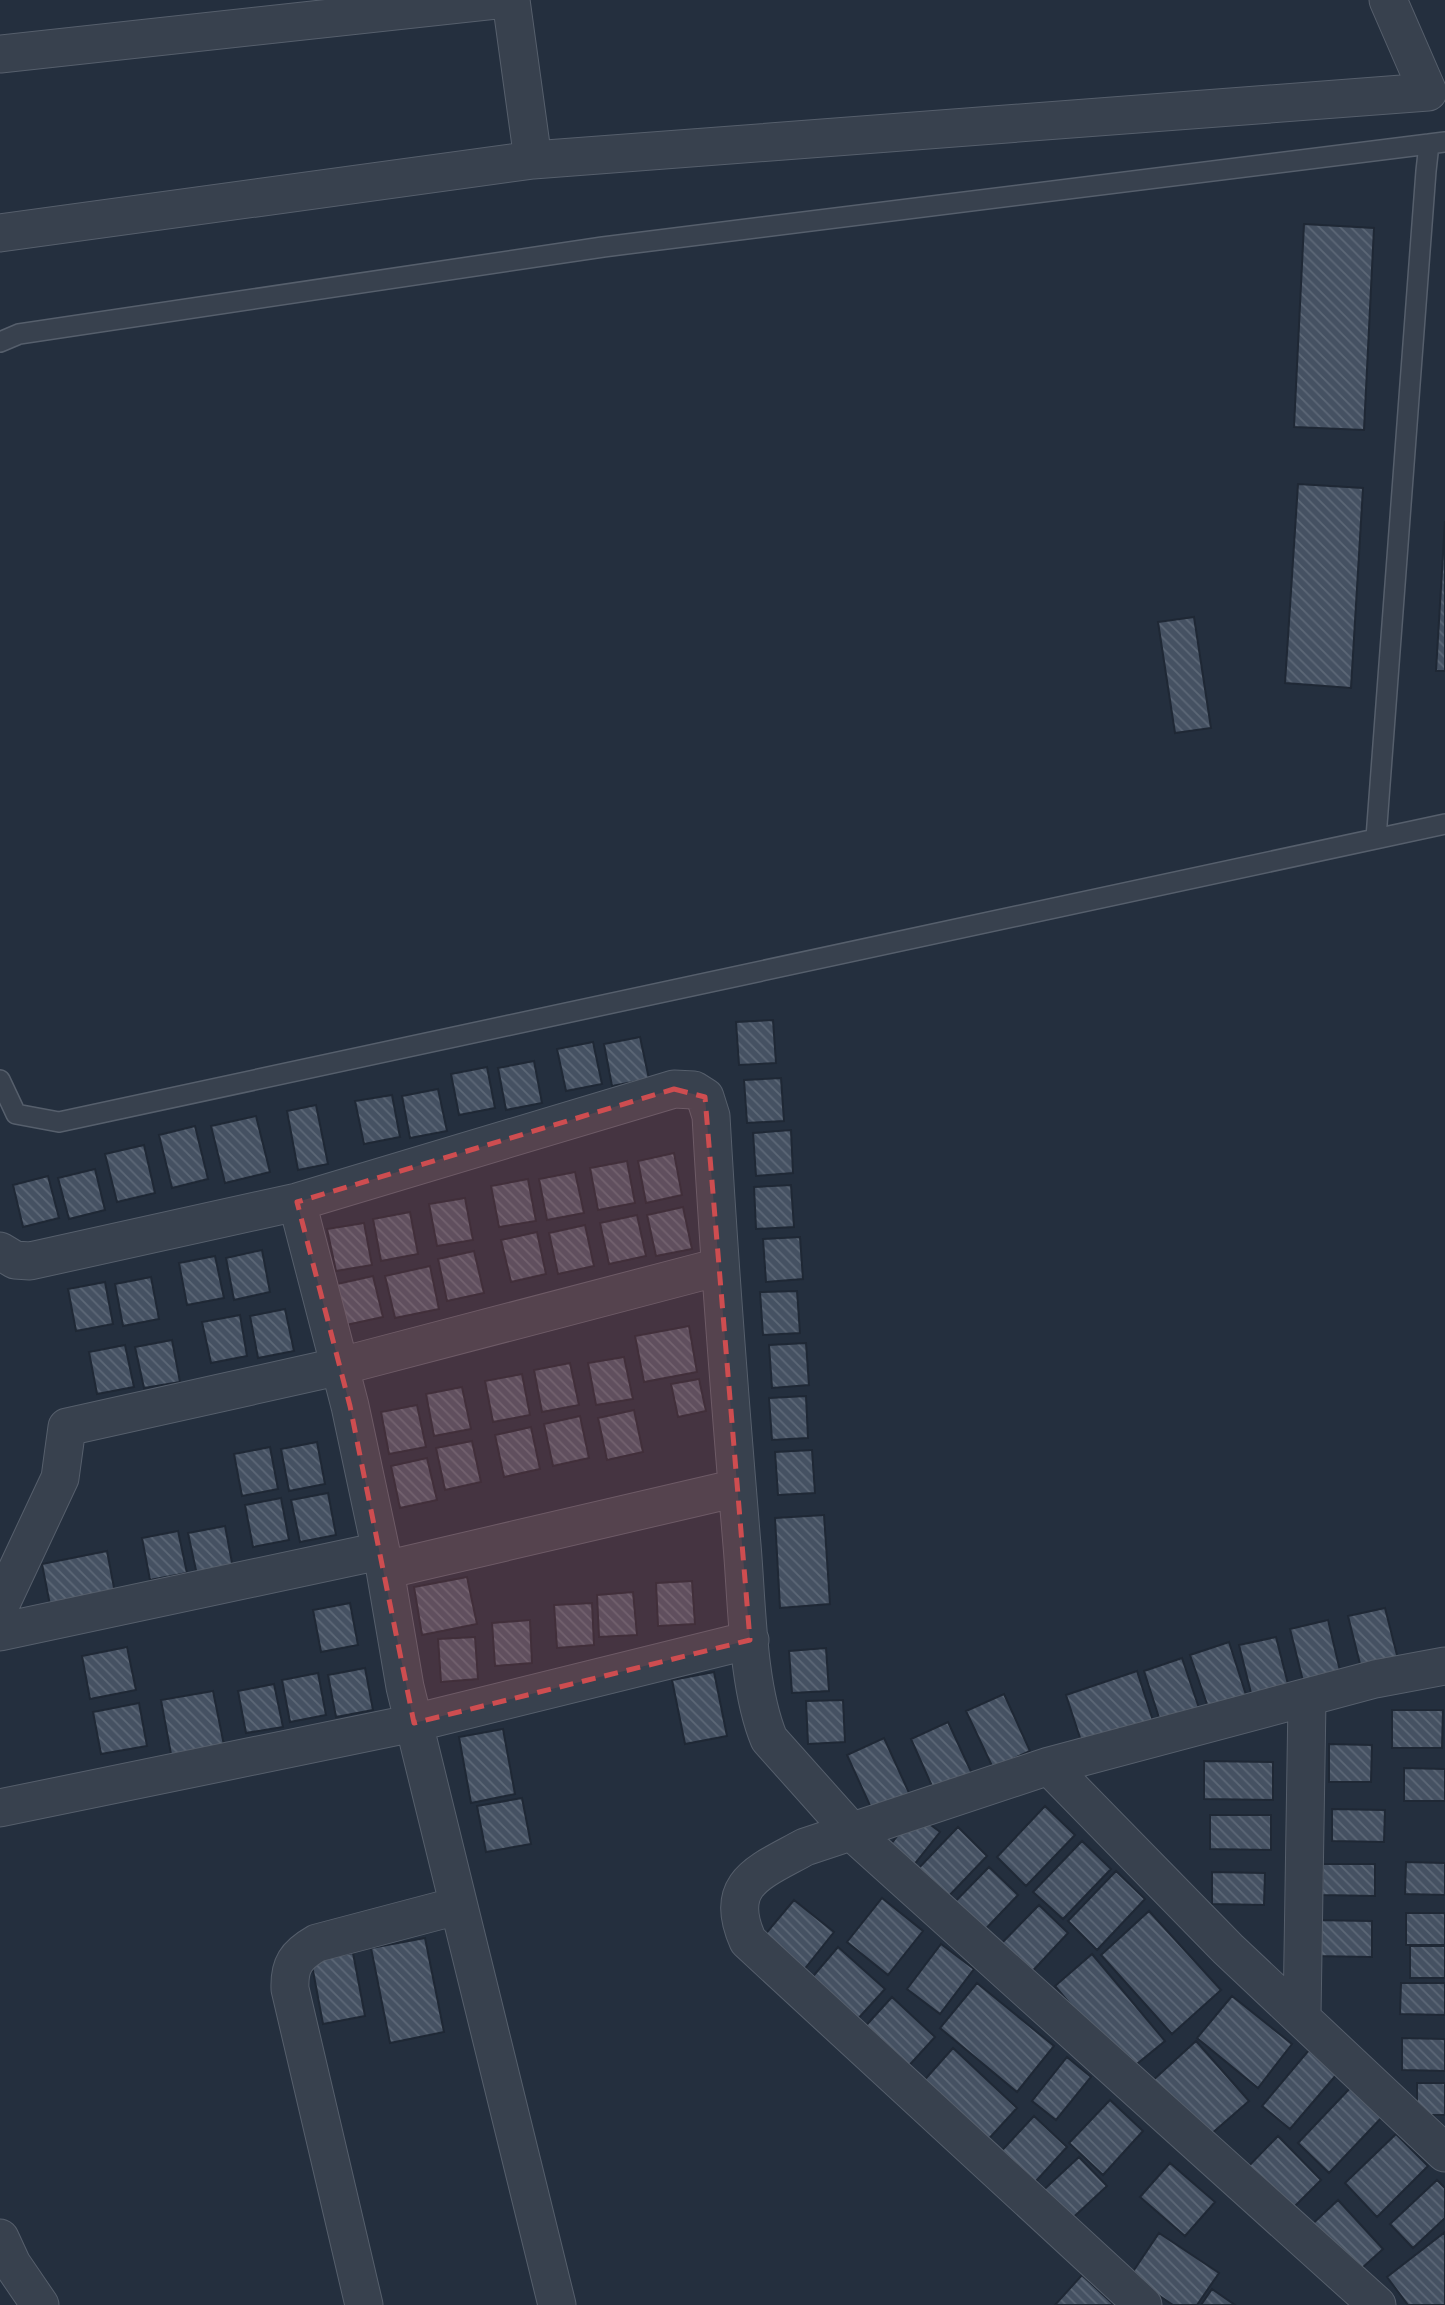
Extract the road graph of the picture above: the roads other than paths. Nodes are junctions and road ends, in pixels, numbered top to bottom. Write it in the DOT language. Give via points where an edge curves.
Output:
graph roads {
  1 [pos="496,0"];
  2 [pos="510,0"];
  3 [pos="1388,0"];
  4 [pos="0,54"];
  5 [pos="1437,143"];
  6 [pos="533,160"];
  7 [pos="0,233"];
  8 [pos="0,342"];
  9 [pos="1445,824"];
  10 [pos="1376,838"];
  11 [pos="0,1080"];
  12 [pos="297,1202"];
  13 [pos="0,1251"];
  14 [pos="719,1267"];
  15 [pos="341,1366"];
  16 [pos="737,1488"];
  17 [pos="383,1561"];
  18 [pos="0,1606"];
  19 [pos="0,1633"];
  20 [pos="750,1640"];
  21 [pos="1445,1666"];
  22 [pos="1307,1700"];
  23 [pos="414,1723"];
  24 [pos="1049,1766"];
  25 [pos="0,1808"];
  26 [pos="852,1832"];
  27 [pos="457,1906"];
  28 [pos="1302,2015"];
  29 [pos="1445,2153"];
  30 [pos="0,2238"];
  31 [pos="40,2305"];
  32 [pos="365,2305"];
  33 [pos="557,2305"];
  34 [pos="1143,2305"];
  35 [pos="1377,2305"];
  1 -- 4 [label="street"];
  2 -- 6 [label="street"];
  3 -- 6 [label="street" via="1428,92"];
  5 -- 8 [label="lane" via="603,247 19,334"];
  5 -- 10 [label="lane"];
  6 -- 7 [label="street"];
  9 -- 10 [label="lane"];
  10 -- 11 [label="lane" via="59,1122 16,1114"];
  12 -- 13 [label="street" via="30,1261 15,1260"];
  12 -- 14 [label="street" via="674,1089 694,1090 705,1097 711,1115"];
  12 -- 15 [label="street"];
  14 -- 15 [label="street"];
  14 -- 16 [label="street"];
  15 -- 17 [label="street"];
  15 -- 18 [label="street" via="67,1427 60,1478"];
  16 -- 17 [label="street"];
  16 -- 20 [label="street"];
  17 -- 19 [label="street"];
  17 -- 23 [label="street"];
  20 -- 23 [label="street"];
  20 -- 26 [label="street" via="762,1723 769,1739"];
  21 -- 22 [label="street" via="1375,1679"];
  22 -- 24 [label="street"];
  22 -- 28 [label="street"];
  23 -- 25 [label="street"];
  23 -- 27 [label="street"];
  24 -- 26 [label="street"];
  24 -- 28 [label="street" via="1228,1949"];
  26 -- 34 [label="street" via="805,1847 744,1887 738,1900 739,1920 748,1941"];
  26 -- 35 [label="street"];
  27 -- 32 [label="street" via="317,1943 301,1952 289,1974"];
  27 -- 33 [label="street"];
  28 -- 29 [label="street"];
  30 -- 31 [label="street"];
}
